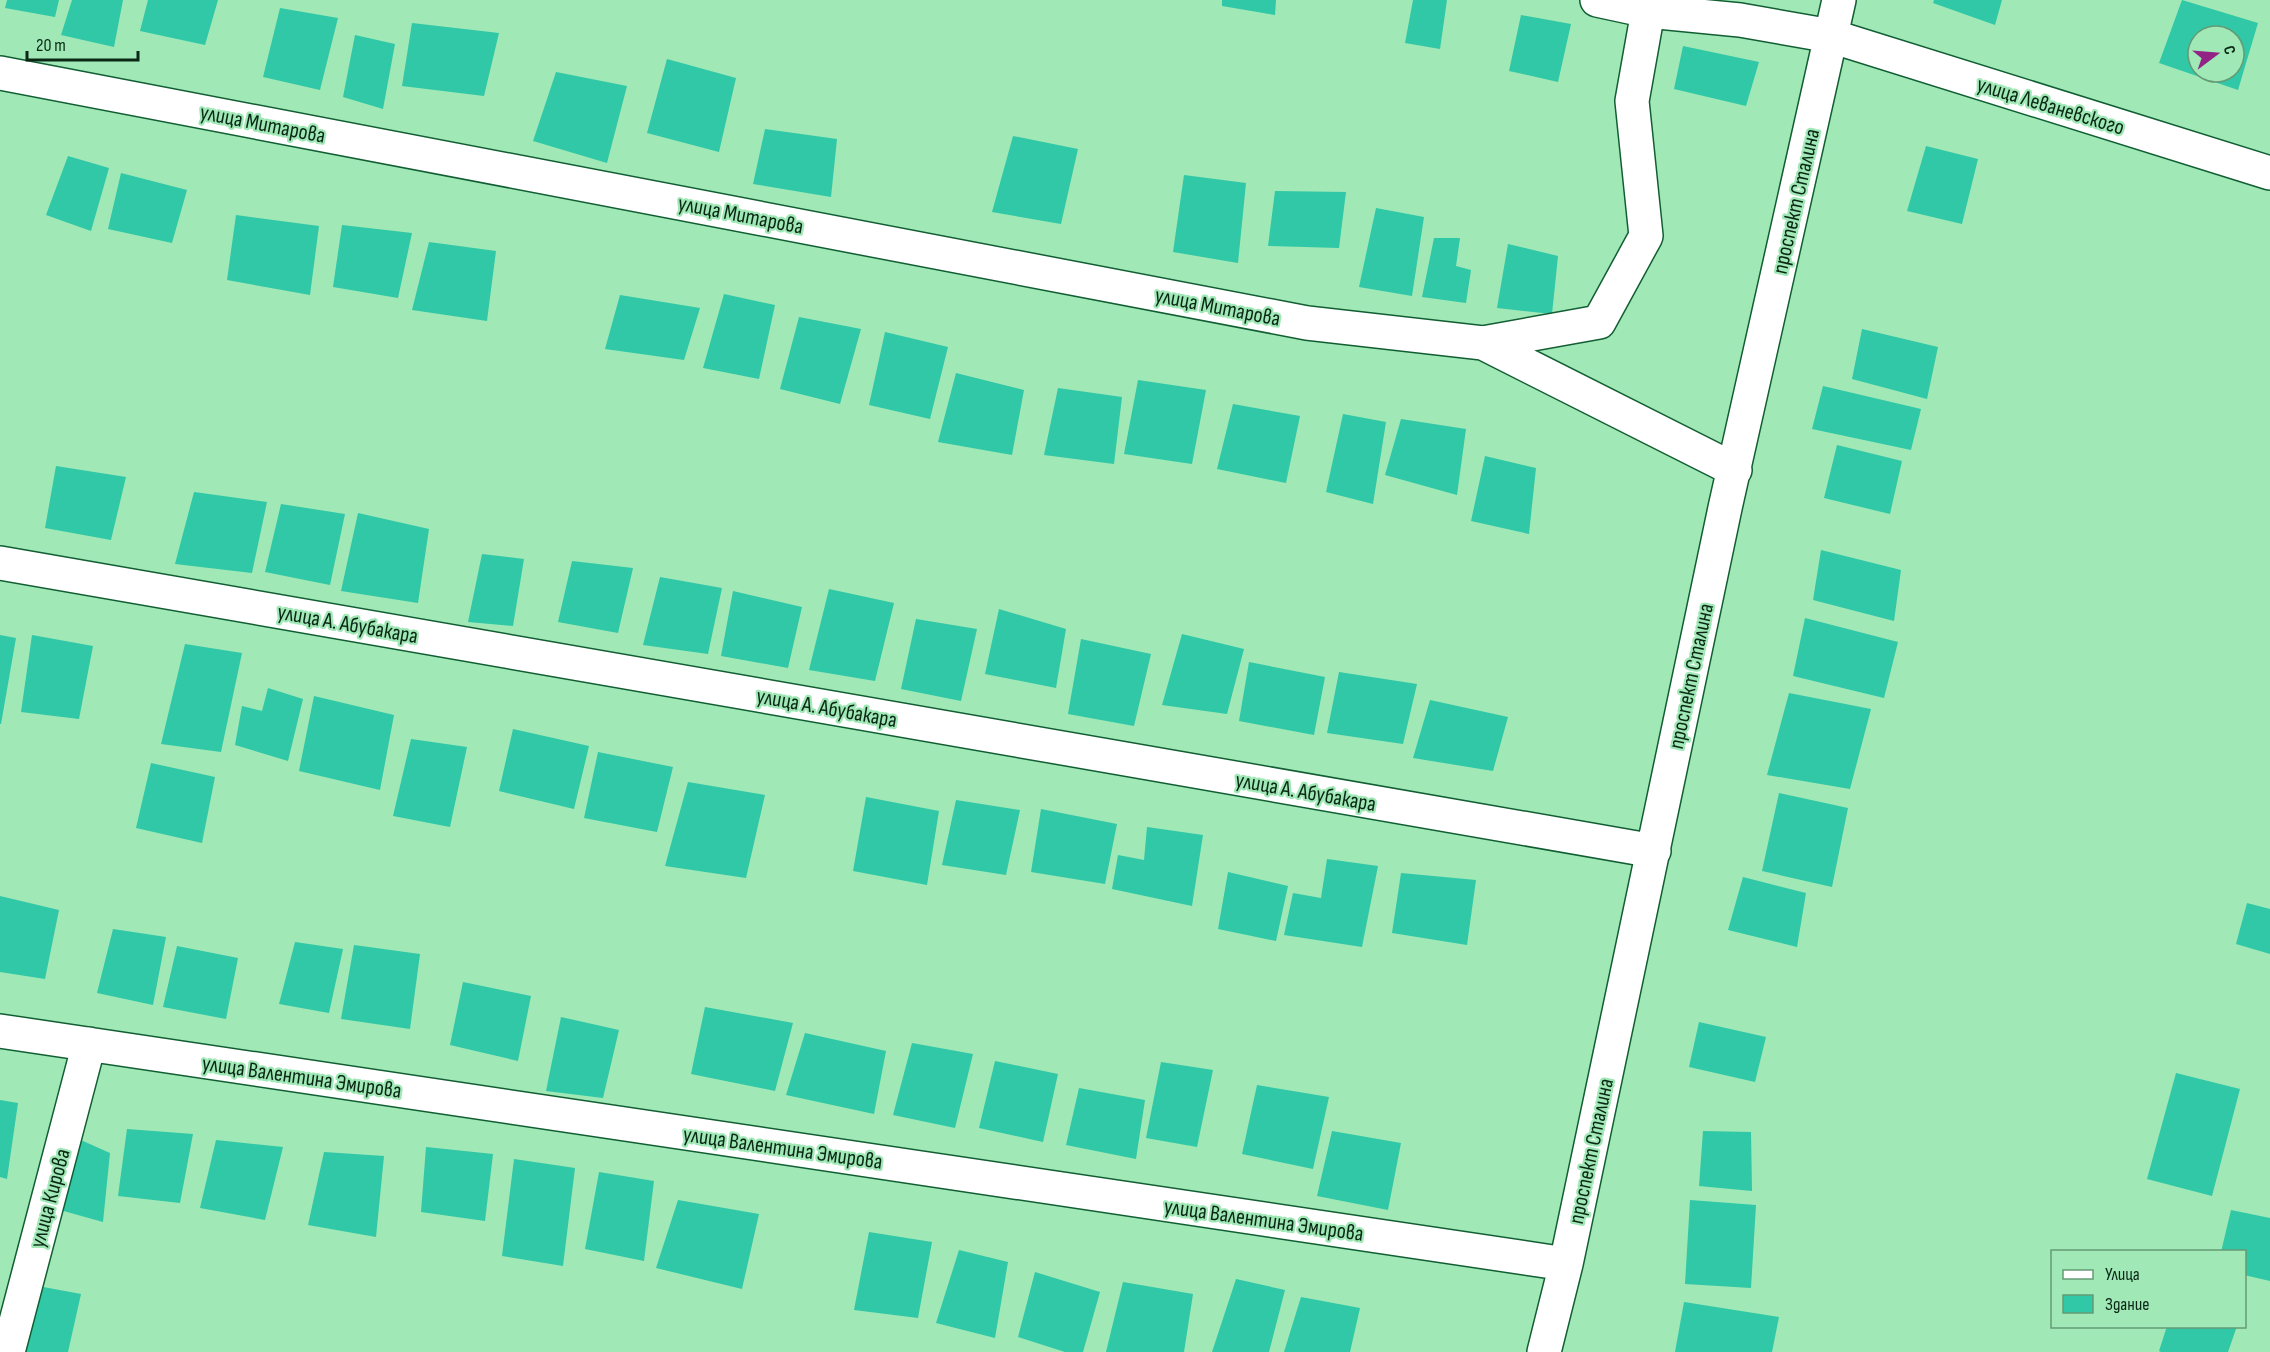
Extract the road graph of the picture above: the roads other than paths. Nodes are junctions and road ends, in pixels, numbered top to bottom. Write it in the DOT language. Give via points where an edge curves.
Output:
graph roads {
  1 [pos="1597,0"];
  2 [pos="1839,0"];
  3 [pos="1648,6"];
  4 [pos="1832,36"];
  5 [pos="0,73"];
  6 [pos="2270,173"];
  7 [pos="1484,343"];
  8 [pos="1735,470"];
  9 [pos="0,563"];
  10 [pos="1654,851"];
  11 [pos="0,1031"];
  12 [pos="89,1044"];
  13 [pos="1566,1264"];
  14 [pos="8,1352"];
  15 [pos="1544,1352"];
  1 -- 3 [label="street"];
  2 -- 4 [label="street, проспект Сталина"];
  3 -- 4 [label="street"];
  3 -- 7 [label="street, улица Митарова" via="1632,101 1646,236 1599,322"];
  4 -- 6 [label="street, улица Леваневского"];
  4 -- 8 [label="street, проспект Сталина"];
  5 -- 7 [label="street, улица Митарова" via="1307,323"];
  7 -- 8 [label="street, улица Митарова"];
  8 -- 10 [label="street, проспект Сталина"];
  9 -- 10 [label="street, улица А. Абубакара"];
  10 -- 13 [label="street, проспект Сталина"];
  11 -- 12 [label="street, улица Валентина Эмирова"];
  12 -- 13 [label="street, улица Валентина Эмирова"];
  12 -- 14 [label="street, улица Кирова"];
  13 -- 15 [label="street, проспект Сталина"];
}
